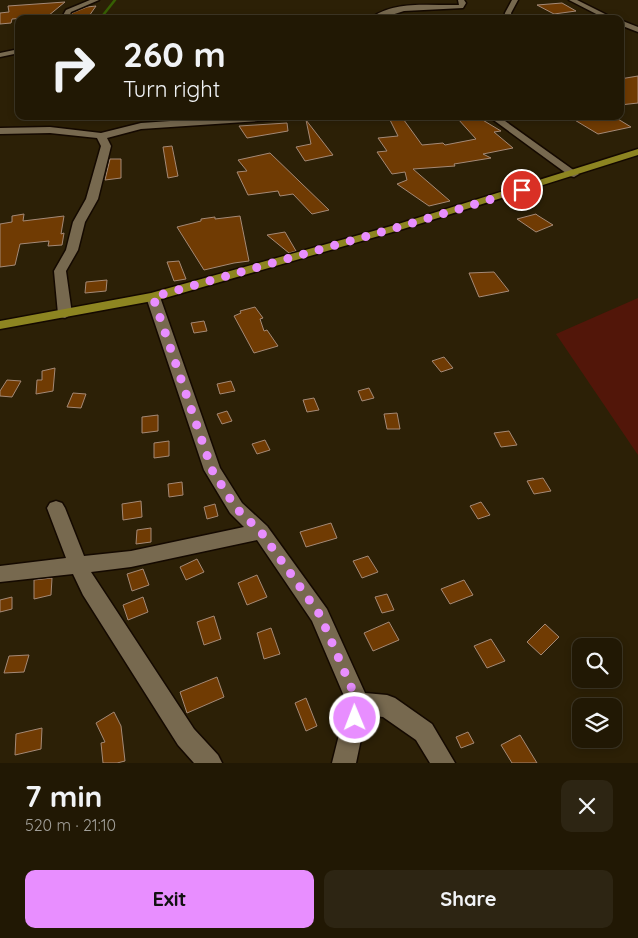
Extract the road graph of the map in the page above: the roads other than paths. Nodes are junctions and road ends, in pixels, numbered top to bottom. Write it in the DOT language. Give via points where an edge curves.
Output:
graph roads {
  1 [pos="96,0"];
  2 [pos="461,0"];
  3 [pos="515,0"];
  4 [pos="572,0"];
  5 [pos="426,8"];
  6 [pos="66,15"];
  7 [pos="383,15"];
  8 [pos="434,15"];
  9 [pos="508,15"];
  10 [pos="604,15"];
  11 [pos="624,24"];
  12 [pos="638,30"];
  13 [pos="15,52"];
  14 [pos="0,55"];
  15 [pos="36,120"];
  16 [pos="230,120"];
  17 [pos="498,120"];
  18 [pos="33,129"];
  19 [pos="0,131"];
  20 [pos="101,136"];
  21 [pos="638,152"];
  22 [pos="574,174"];
  23 [pos="153,297"];
  24 [pos="65,314"];
  25 [pos="0,325"];
  26 [pos="56,508"];
  27 [pos="261,532"];
  28 [pos="78,565"];
  29 [pos="0,574"];
  30 [pos="358,703"];
  31 [pos="210,763"];
  32 [pos="344,763"];
  33 [pos="443,763"];
  1 -- 6 [label="street"];
  2 -- 5 [label="street" via="464,3 461,8"];
  3 -- 9 [label="street"];
  4 -- 10 [label="street"];
  5 -- 7 [label="street"];
  5 -- 8 [label="street"];
  11 -- 12 [label="street"];
  13 -- 14 [label="street"];
  15 -- 18 [label="street"];
  16 -- 20 [label="street" via="141,126"];
  17 -- 22 [label="street"];
  18 -- 19 [label="street"];
  18 -- 20 [label="street"];
  20 -- 24 [label="street" via="106,146 92,199 79,222 72,250 60,271"];
  21 -- 22 [label="main road"];
  22 -- 23 [label="main road"];
  23 -- 24 [label="main road"];
  23 -- 27 [label="street" via="212,470 236,508"];
  24 -- 25 [label="main road"];
  26 -- 28 [label="street"];
  27 -- 28 [label="street"];
  27 -- 30 [label="street" via="320,615"];
  28 -- 29 [label="street"];
  28 -- 31 [label="street" via="90,589 186,737"];
  30 -- 32 [label="street"];
  30 -- 33 [label="street" via="386,706 417,727 424,732"];
}
